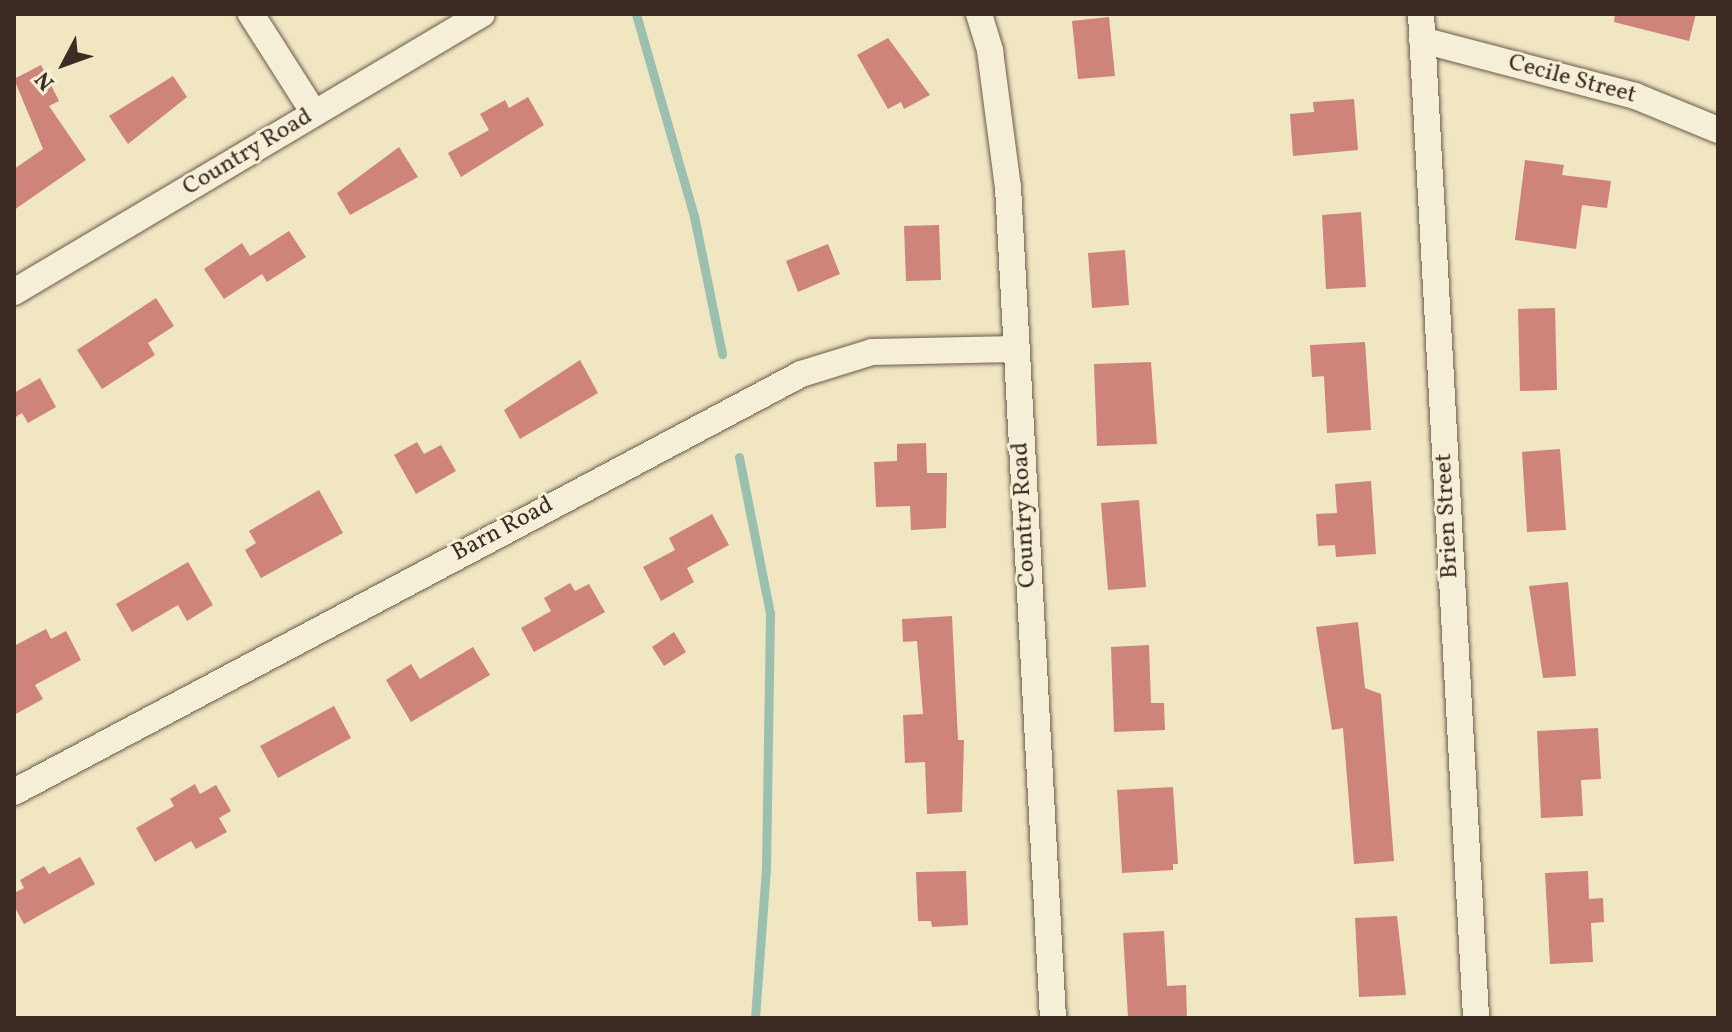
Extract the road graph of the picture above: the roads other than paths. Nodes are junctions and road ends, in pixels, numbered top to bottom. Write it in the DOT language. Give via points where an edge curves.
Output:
graph roads {
  1 [pos="251,14"];
  2 [pos="482,14"];
  3 [pos="979,14"];
  4 [pos="1422,27"];
  5 [pos="314,113"];
  6 [pos="1718,130"];
  7 [pos="14,292"];
  8 [pos="1016,349"];
  9 [pos="14,792"];
  10 [pos="1053,1018"];
  11 [pos="1476,1018"];
  1 -- 5 [label="street"];
  2 -- 5 [label="street, Country Road"];
  3 -- 8 [label="street, Country Road" via="1002,128"];
  4 -- 6 [label="street, Cecile Street" via="1635,96"];
  4 -- 11 [label="street, Brien Street"];
  5 -- 7 [label="street, Country Road"];
  8 -- 9 [label="street, Barn Road" via="872,352 801,374"];
  8 -- 10 [label="street, Country Road"];
}
